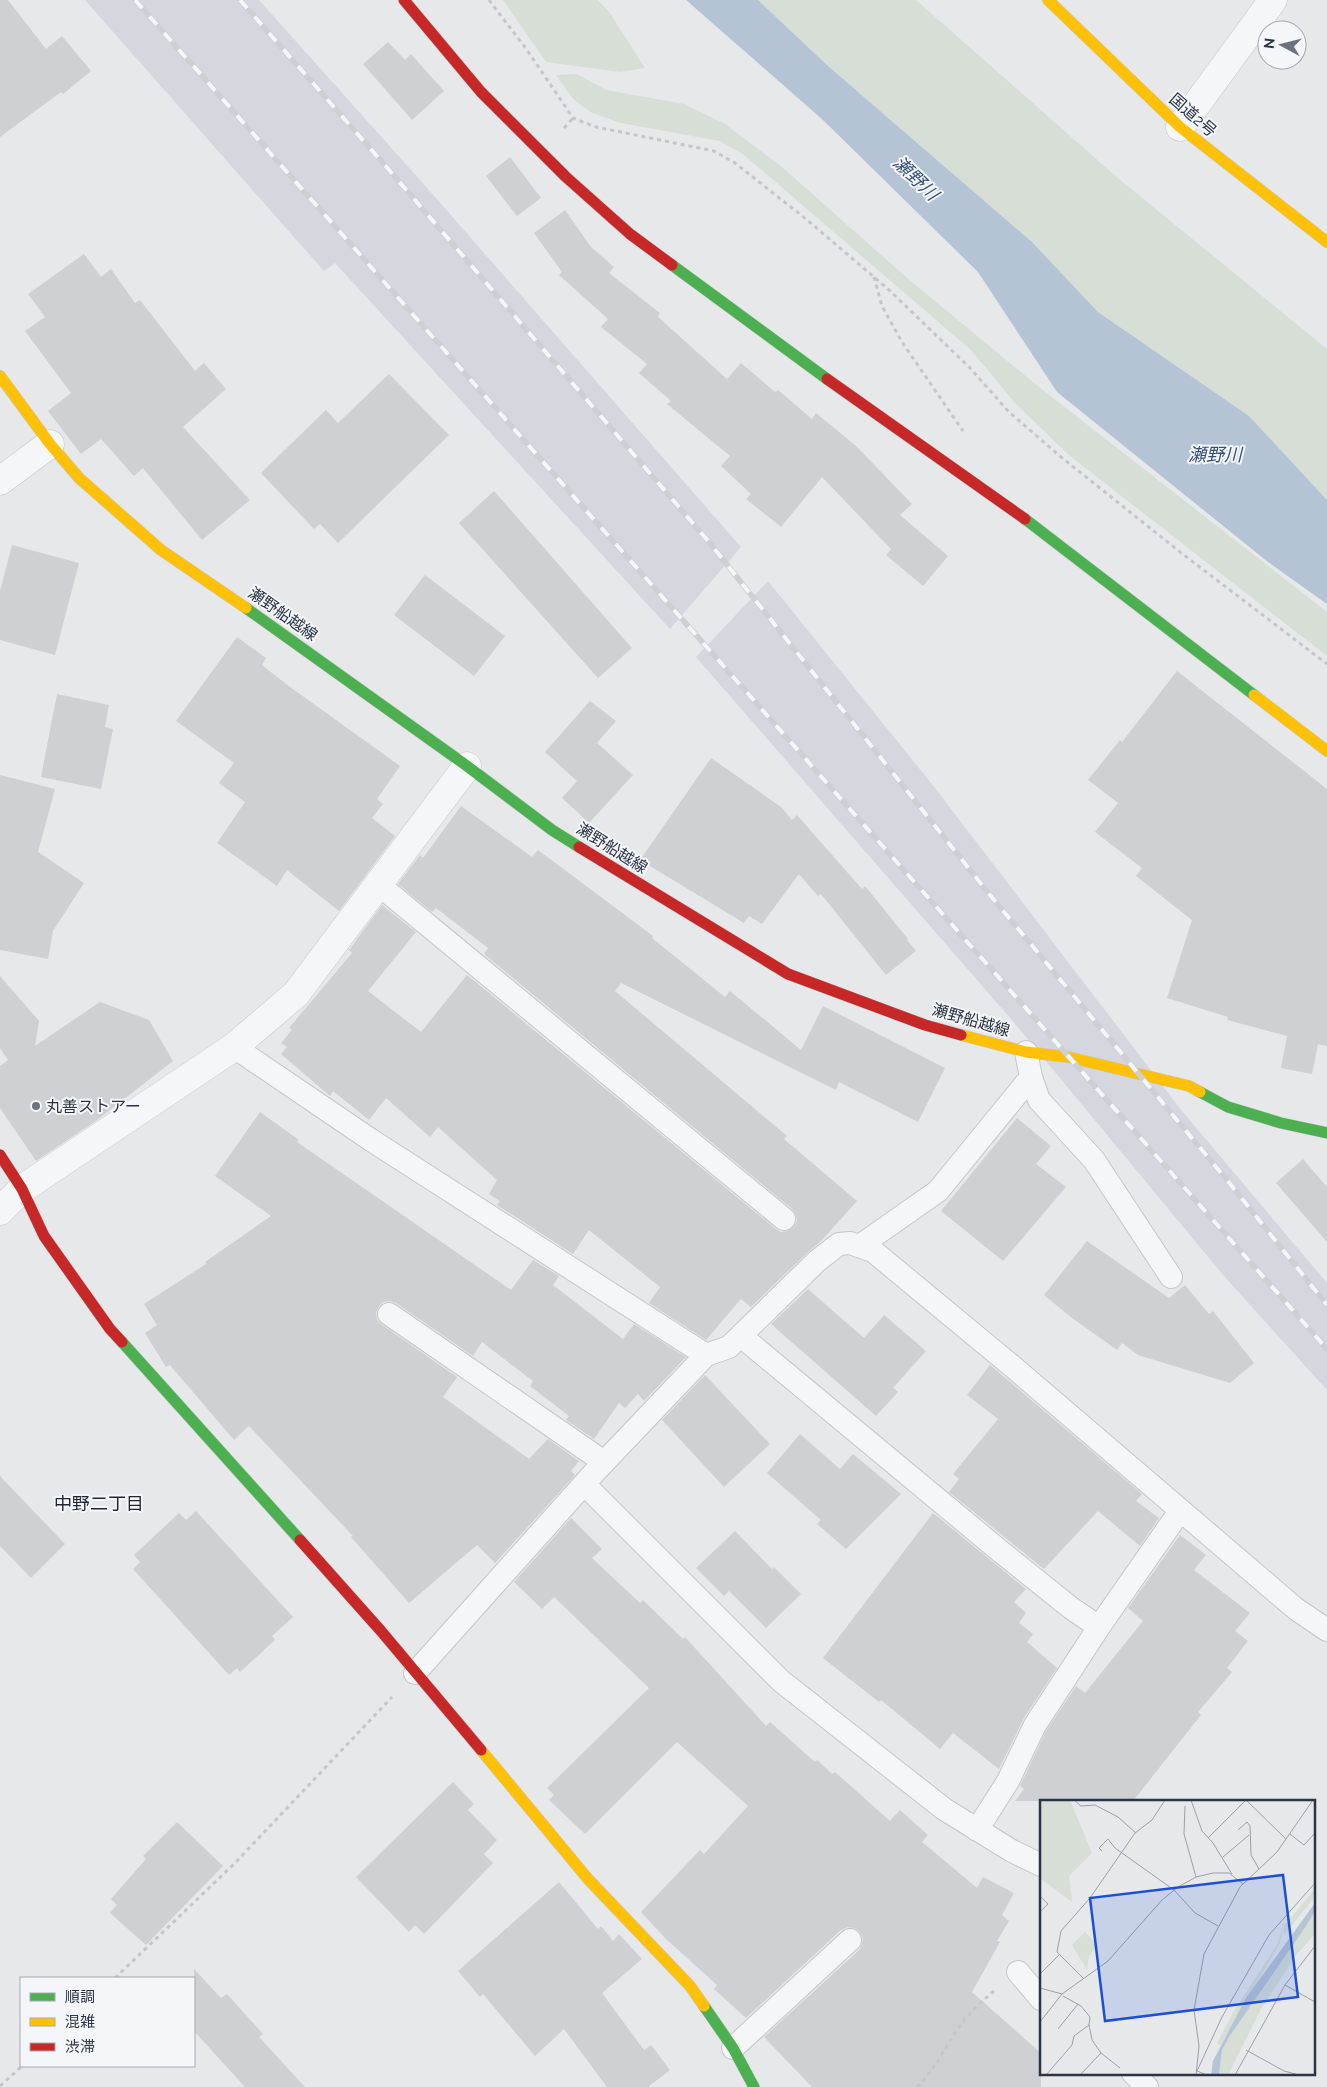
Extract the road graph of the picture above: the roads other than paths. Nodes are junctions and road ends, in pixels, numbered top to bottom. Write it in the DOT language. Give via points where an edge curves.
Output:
graph roads {
  1 [pos="404,0"];
  2 [pos="1048,0"];
  3 [pos="1273,0"];
  4 [pos="1180,127"];
  5 [pos="1327,242"];
  6 [pos="0,376"];
  7 [pos="50,444"];
  8 [pos="0,481"];
  9 [pos="1327,750"];
  10 [pos="467,766"];
  11 [pos="378,884"];
  12 [pos="234,1047"];
  13 [pos="1026,1052"];
  14 [pos="1031,1077"];
  15 [pos="1327,1133"];
  16 [pos="0,1154"];
  17 [pos="22,1189"];
  18 [pos="0,1211"];
  19 [pos="784,1219"];
  20 [pos="861,1245"];
  21 [pos="1171,1277"];
  22 [pos="389,1314"];
  23 [pos="741,1336"];
  24 [pos="706,1355"];
  25 [pos="604,1462"];
  26 [pos="584,1484"];
  27 [pos="1180,1511"];
  28 [pos="1099,1627"];
  29 [pos="1327,1630"];
  30 [pos="415,1674"];
  31 [pos="977,1830"];
  32 [pos="1040,1865"];
  33 [pos="850,1940"];
  34 [pos="1018,1972"];
  35 [pos="1040,1998"];
  36 [pos="732,2048"];
  37 [pos="1134,2074"];
  38 [pos="754,2087"];
  39 [pos="1148,2087"];
  1 -- 9 [label="main road" via="481,92 566,178 630,234 821,375 1040,529"];
  2 -- 4 [label="main road, 国道2号"];
  3 -- 4 [label="street"];
  4 -- 5 [label="main road, 国道2号"];
  6 -- 7 [label="main road, 瀬野船越線"];
  7 -- 8 [label="street"];
  7 -- 10 [label="main road, 瀬野船越線" via="79,478 161,550 308,650"];
  10 -- 11 [label="street"];
  10 -- 13 [label="main road, 瀬野船越線" via="552,830 788,974 926,1025"];
  11 -- 12 [label="street" via="296,994"];
  11 -- 19 [label="lane"];
  12 -- 17 [label="street"];
  12 -- 24 [label="lane" via="371,1140"];
  13 -- 14 [label="lane"];
  13 -- 15 [label="main road, 瀬野船越線" via="1068,1057 1189,1086 1228,1107"];
  14 -- 20 [label="lane" via="938,1191"];
  14 -- 21 [label="lane" via="1039,1100 1094,1160"];
  16 -- 17 [label="main road"];
  17 -- 18 [label="street"];
  17 -- 30 [label="main road" via="44,1236 110,1329 359,1606"];
  20 -- 23 [label="lane" via="838,1244"];
  20 -- 27 [label="lane" via="873,1251 983,1342"];
  22 -- 25 [label="lane"];
  23 -- 24 [label="lane" via="729,1347"];
  23 -- 28 [label="lane" via="1070,1608"];
  24 -- 25 [label="lane"];
  25 -- 26 [label="lane"];
  26 -- 30 [label="lane"];
  26 -- 31 [label="lane" via="781,1681"];
  27 -- 28 [label="lane"];
  27 -- 29 [label="lane" via="1296,1609"];
  28 -- 31 [label="lane" via="1035,1725 1008,1781"];
  30 -- 36 [label="main road" via="588,1879 690,1986"];
  31 -- 32 [label="lane"];
  33 -- 36 [label="lane"];
  34 -- 35 [label="lane"];
  36 -- 38 [label="main road"];
  37 -- 39 [label="lane"];
}
